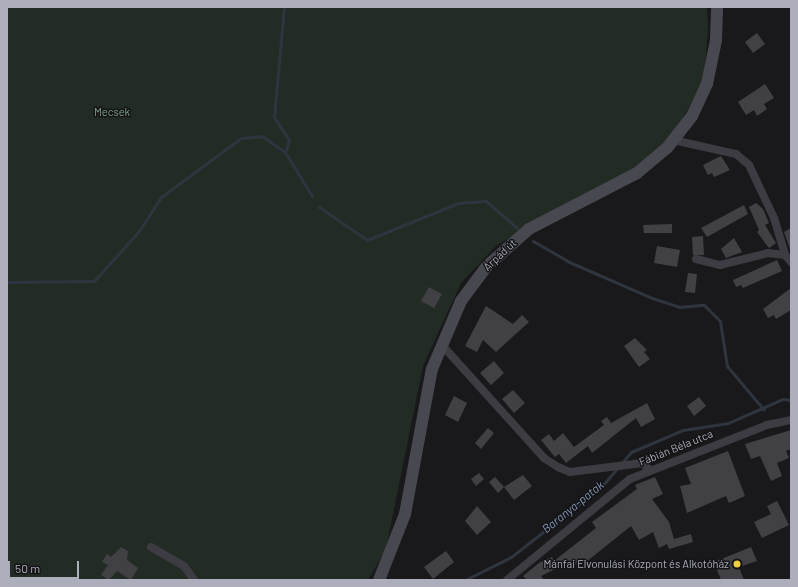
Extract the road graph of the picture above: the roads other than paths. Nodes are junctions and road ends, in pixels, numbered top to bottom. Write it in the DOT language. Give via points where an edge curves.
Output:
graph roads {
  1 [pos="717,7"];
  2 [pos="674,140"];
  3 [pos="785,255"];
  4 [pos="696,259"];
  5 [pos="791,262"];
  6 [pos="441,344"];
  7 [pos="791,420"];
  8 [pos="649,469"];
  9 [pos="151,547"];
  10 [pos="194,580"];
  11 [pos="379,580"];
  12 [pos="507,580"];
  1 -- 2 [label="main road, Árpád út" via="716,40 707,84 692,116"];
  2 -- 3 [label="street" via="736,154 749,165 774,218"];
  2 -- 6 [label="main road, Árpád út" via="637,173 545,219 503,251 473,282"];
  3 -- 4 [label="street" via="757,254 720,265"];
  3 -- 5 [label="street"];
  6 -- 8 [label="street" via="544,458 558,467 570,472 642,463"];
  6 -- 11 [label="main road, Árpád út" via="425,401 405,514"];
  7 -- 8 [label="street, Fábián Béla utca" via="767,425"];
  8 -- 12 [label="street, Fábián Béla utca" via="630,479"];
  9 -- 10 [label="street" via="184,566"];
}
